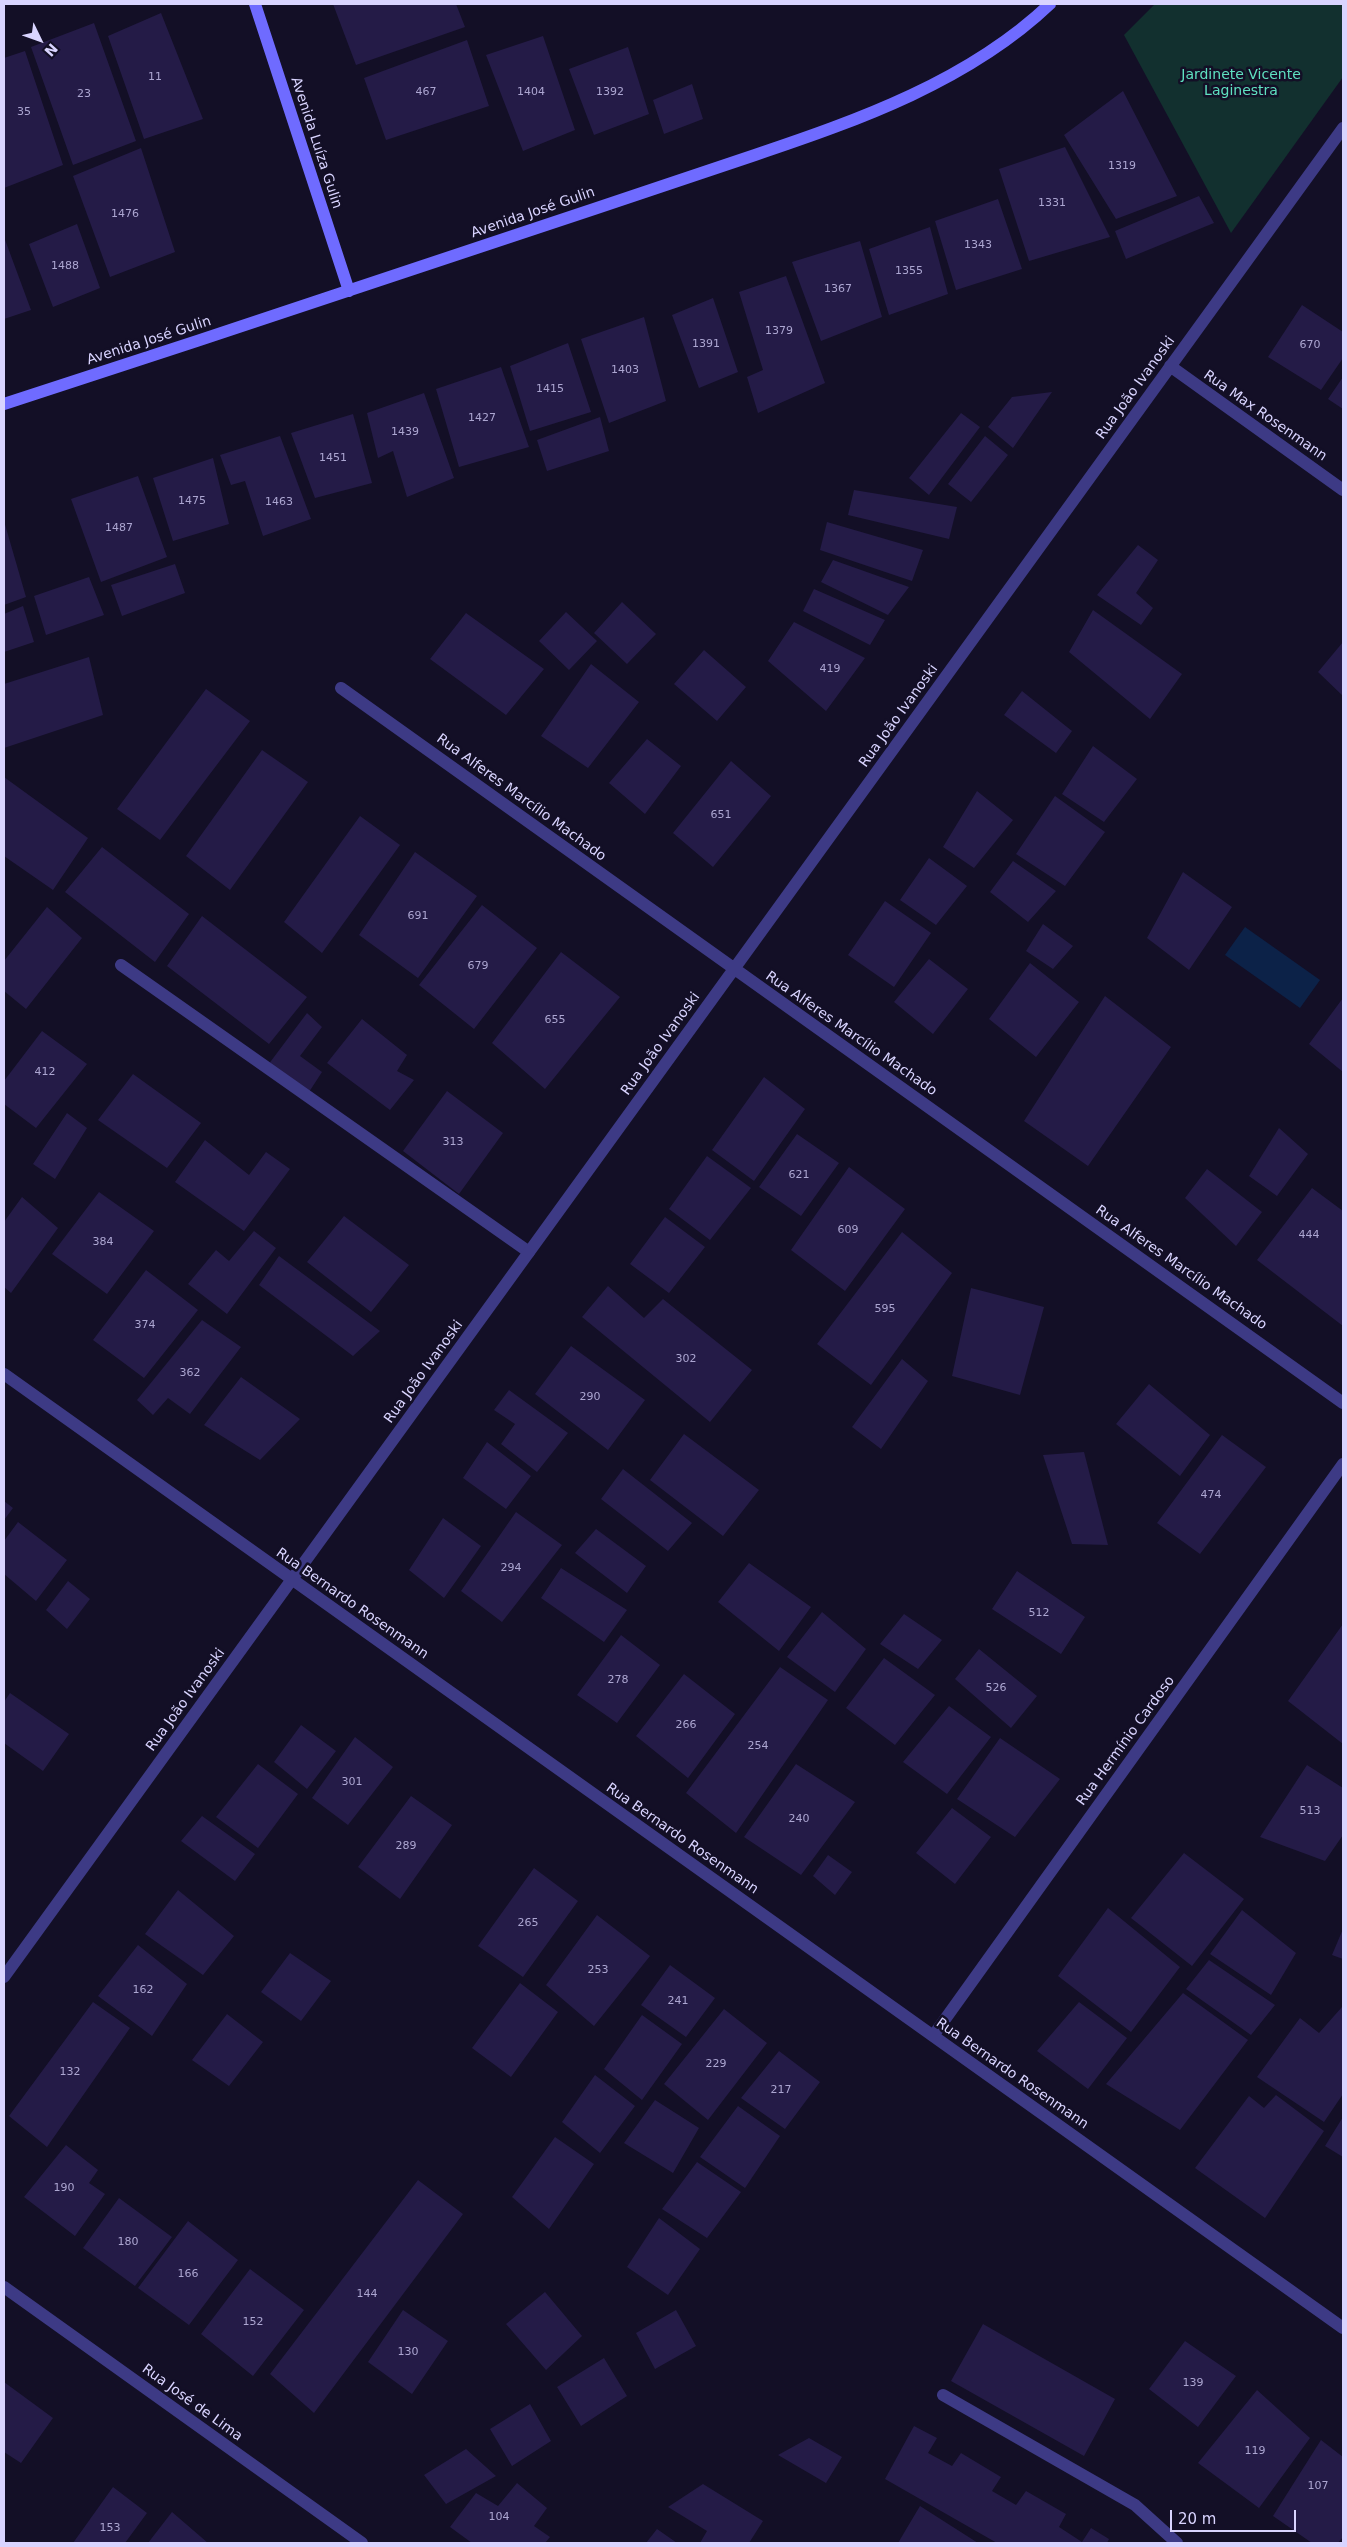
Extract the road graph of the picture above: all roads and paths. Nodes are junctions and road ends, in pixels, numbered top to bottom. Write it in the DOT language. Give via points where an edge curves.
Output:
graph roads {
  1 [pos="255,4"];
  2 [pos="1050,4"];
  3 [pos="1343,128"];
  4 [pos="350,291"];
  5 [pos="1170,366"];
  6 [pos="4,404"];
  7 [pos="1343,490"];
  8 [pos="341,688"];
  9 [pos="121,965"];
  10 [pos="734,969"];
  11 [pos="529,1252"];
  12 [pos="4,1374"];
  13 [pos="1343,1403"];
  14 [pos="1343,1464"];
  15 [pos="292,1579"];
  16 [pos="4,1977"];
  17 [pos="933,2036"];
  18 [pos="4,2287"];
  19 [pos="1343,2328"];
  20 [pos="943,2395"];
  21 [pos="362,2543"];
  22 [pos="1177,2543"];
  1 -- 4 [label="street, Avenida Luíza Gulin"];
  2 -- 4 [label="street, Avenida José Gulin" via="1030,23 986,54 937,82 830,130"];
  3 -- 5 [label="street, Rua João Ivanoski"];
  4 -- 6 [label="street, Avenida José Gulin"];
  5 -- 7 [label="street, Rua Max Rosenmann"];
  5 -- 10 [label="street, Rua João Ivanoski"];
  8 -- 10 [label="street, Rua Alferes Marcílio Machado"];
  9 -- 11 [label="street"];
  10 -- 11 [label="street, Rua João Ivanoski"];
  10 -- 13 [label="street, Rua Alferes Marcílio Machado"];
  11 -- 15 [label="street, Rua João Ivanoski"];
  12 -- 15 [label="street, Rua Bernardo Rosenmann"];
  14 -- 17 [label="street, Rua Hermínio Cardoso"];
  15 -- 16 [label="street, Rua João Ivanoski"];
  15 -- 17 [label="street, Rua Bernardo Rosenmann"];
  17 -- 19 [label="street, Rua Bernardo Rosenmann"];
  18 -- 21 [label="street, Rua José de Lima"];
  20 -- 22 [label="street" via="1135,2505"];
}
